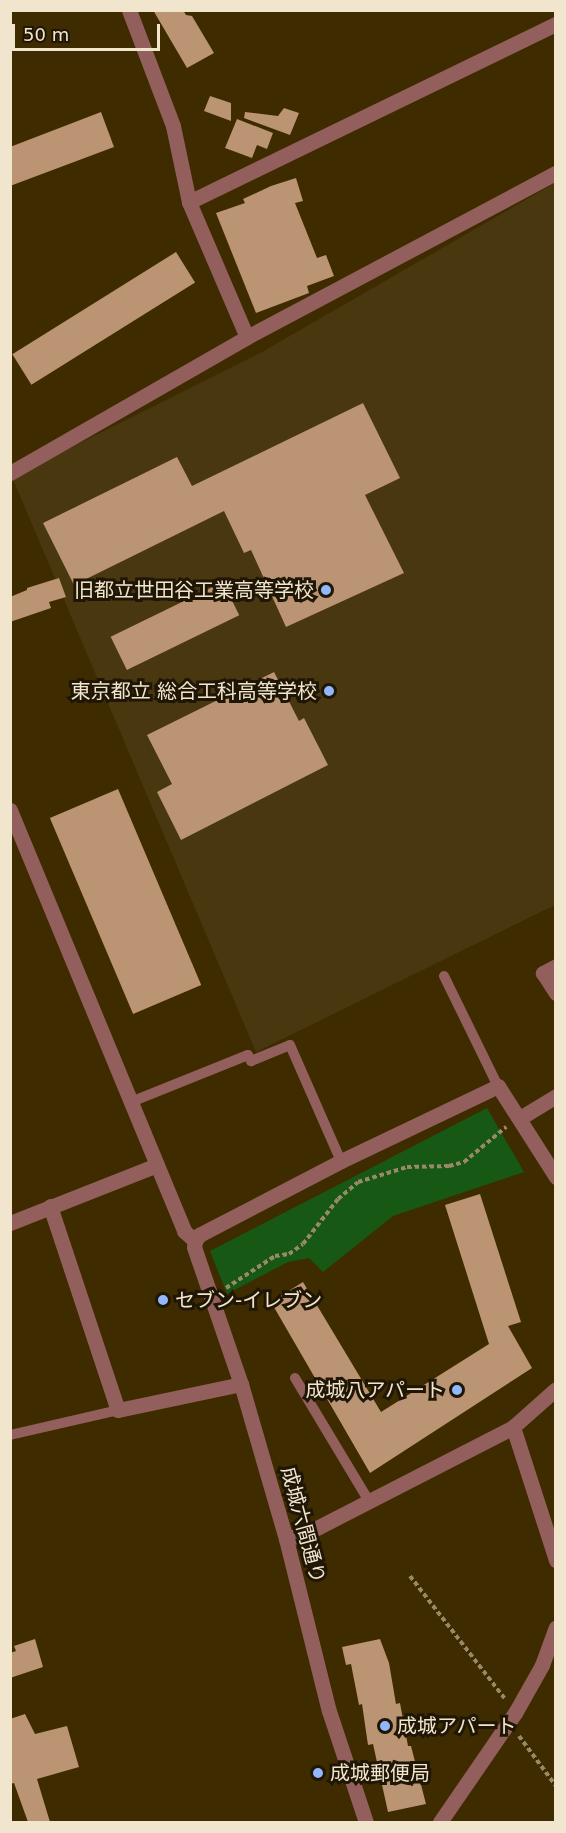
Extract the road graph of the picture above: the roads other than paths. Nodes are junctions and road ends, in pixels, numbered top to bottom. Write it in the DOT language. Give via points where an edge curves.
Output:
graph roads {
  1 [pos="129,10"];
  2 [pos="555,24"];
  3 [pos="555,173"];
  4 [pos="189,202"];
  5 [pos="248,337"];
  6 [pos="10,473"];
  7 [pos="10,810"];
  8 [pos="555,966"];
  9 [pos="444,976"];
  10 [pos="555,993"];
  11 [pos="498,1086"];
  12 [pos="555,1096"];
  13 [pos="132,1102"];
  14 [pos="514,1122"];
  15 [pos="341,1161"];
  16 [pos="157,1165"];
  17 [pos="555,1177"];
  18 [pos="50,1206"];
  19 [pos="10,1223"];
  20 [pos="195,1241"];
  21 [pos="295,1378"];
  22 [pos="241,1384"];
  23 [pos="555,1389"];
  24 [pos="118,1410"];
  25 [pos="513,1427"];
  26 [pos="10,1435"];
  27 [pos="369,1501"];
  28 [pos="286,1539"];
  29 [pos="555,1560"];
  30 [pos="555,1627"];
  31 [pos="366,1822"];
  32 [pos="440,1822"];
  1 -- 4 [label="street" via="173,126"];
  2 -- 4 [label="street"];
  3 -- 5 [label="street"];
  4 -- 5 [label="street"];
  5 -- 6 [label="street"];
  7 -- 13 [label="street"];
  8 -- 10 [label="street" via="543,973"];
  9 -- 11 [label="lane"];
  11 -- 14 [label="street"];
  11 -- 15 [label="street"];
  12 -- 14 [label="street"];
  13 -- 15 [label="lane" via="248,1055 251,1061 290,1045"];
  13 -- 16 [label="street"];
  14 -- 17 [label="street"];
  15 -- 20 [label="street" via="199,1235"];
  16 -- 18 [label="street"];
  16 -- 20 [label="street" via="184,1231"];
  18 -- 19 [label="street"];
  18 -- 24 [label="street"];
  20 -- 22 [label="street, 成城六間通り"];
  21 -- 27 [label="lane"];
  22 -- 24 [label="street"];
  22 -- 28 [label="street, 成城六間通り"];
  23 -- 25 [label="street"];
  24 -- 26 [label="lane"];
  25 -- 27 [label="street"];
  25 -- 29 [label="street"];
  27 -- 28 [label="street" via="309,1532"];
  28 -- 31 [label="street, 成城六間通り" via="329,1711"];
  30 -- 32 [label="street" via="542,1665 515,1713"];
}
